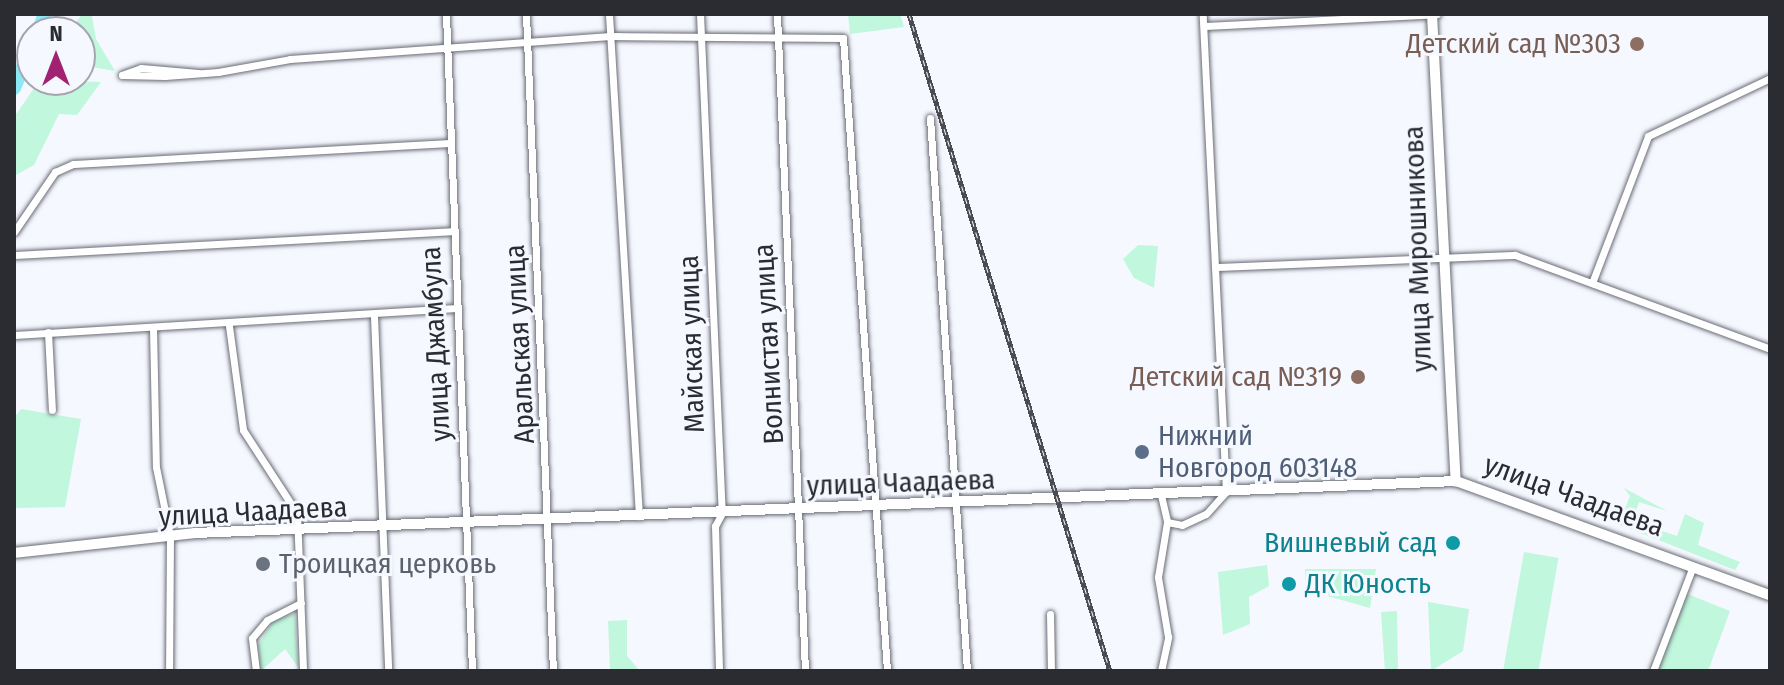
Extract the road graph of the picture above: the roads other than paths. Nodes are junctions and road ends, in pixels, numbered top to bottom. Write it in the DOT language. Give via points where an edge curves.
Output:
graph roads {
  1 [pos="446,14"];
  2 [pos="526,14"];
  3 [pos="609,14"];
  4 [pos="700,14"];
  5 [pos="777,14"];
  6 [pos="1203,14"];
  7 [pos="1434,14"];
  8 [pos="1204,26"];
  9 [pos="610,36"];
  10 [pos="701,36"];
  11 [pos="778,38"];
  12 [pos="527,43"];
  13 [pos="448,52"];
  14 [pos="198,73"];
  15 [pos="1770,78"];
  16 [pos="930,118"];
  17 [pos="450,143"];
  18 [pos="452,231"];
  19 [pos="14,232"];
  20 [pos="14,255"];
  21 [pos="1444,257"];
  22 [pos="1215,267"];
  23 [pos="1592,283"];
  24 [pos="457,308"];
  25 [pos="374,316"];
  26 [pos="229,326"];
  27 [pos="153,328"];
  28 [pos="48,332"];
  29 [pos="14,335"];
  30 [pos="1770,349"];
  31 [pos="52,410"];
  32 [pos="1456,481"];
  33 [pos="1226,492"];
  34 [pos="1161,495"];
  35 [pos="958,504"];
  36 [pos="877,509"];
  37 [pos="799,511"];
  38 [pos="722,513"];
  39 [pos="639,516"];
  40 [pos="550,519"];
  41 [pos="1167,522"];
  42 [pos="467,525"];
  43 [pos="383,529"];
  44 [pos="299,532"];
  45 [pos="170,536"];
  46 [pos="14,553"];
  47 [pos="1693,566"];
  48 [pos="1770,595"];
  49 [pos="301,603"];
  50 [pos="1050,614"];
  51 [pos="169,671"];
  52 [pos="256,671"];
  53 [pos="303,671"];
  54 [pos="388,671"];
  55 [pos="472,671"];
  56 [pos="553,671"];
  57 [pos="719,671"];
  58 [pos="805,671"];
  59 [pos="887,671"];
  60 [pos="967,671"];
  61 [pos="1051,671"];
  62 [pos="1161,671"];
  63 [pos="1653,671"];
  1 -- 13 [label="street, улица Джамбула"];
  2 -- 12 [label="street, Аральская улица"];
  3 -- 9 [label="street"];
  4 -- 10 [label="street, Майская улица"];
  5 -- 11 [label="street, Волнистая улица"];
  6 -- 8 [label="street"];
  7 -- 8 [label="street"];
  7 -- 21 [label="street, улица Мирошникова"];
  8 -- 22 [label="street"];
  9 -- 10 [label="street"];
  9 -- 12 [label="street"];
  9 -- 39 [label="street"];
  10 -- 11 [label="street"];
  10 -- 38 [label="street, Майская улица"];
  11 -- 36 [label="street" via="843,38"];
  11 -- 37 [label="street, Волнистая улица"];
  12 -- 13 [label="street"];
  12 -- 40 [label="street, Аральская улица"];
  13 -- 14 [label="street" via="290,59"];
  13 -- 17 [label="street, улица Джамбула"];
  14 -- 14 [label="street" via="129,78 122,75 141,68"];
  15 -- 23 [label="street" via="1648,136"];
  16 -- 35 [label="street" via="935,243 947,298 943,383"];
  17 -- 18 [label="street, улица Джамбула"];
  17 -- 19 [label="street" via="73,164 55,172"];
  18 -- 20 [label="street"];
  18 -- 24 [label="street, улица Джамбула"];
  21 -- 22 [label="street"];
  21 -- 23 [label="street" via="1515,255"];
  21 -- 32 [label="street, улица Мирошникова"];
  22 -- 33 [label="street"];
  23 -- 30 [label="street"];
  24 -- 25 [label="street"];
  24 -- 42 [label="street, улица Джамбула"];
  25 -- 26 [label="street"];
  25 -- 43 [label="street"];
  26 -- 27 [label="street"];
  26 -- 44 [label="street" via="236,410 291,496"];
  27 -- 28 [label="street"];
  27 -- 45 [label="street" via="156,467"];
  28 -- 29 [label="street"];
  28 -- 31 [label="street"];
  32 -- 33 [label="street, улица Чаадаева"];
  32 -- 47 [label="street, улица Чаадаева"];
  33 -- 34 [label="street, улица Чаадаева"];
  33 -- 41 [label="street" via="1196,521"];
  34 -- 35 [label="street, улица Чаадаева"];
  34 -- 41 [label="street"];
  35 -- 36 [label="street, улица Чаадаева"];
  35 -- 60 [label="street"];
  36 -- 37 [label="street, улица Чаадаева"];
  36 -- 59 [label="street"];
  37 -- 38 [label="street, улица Чаадаева"];
  37 -- 58 [label="street, Волнистая улица"];
  38 -- 39 [label="street, улица Чаадаева"];
  38 -- 57 [label="street, Майская улица" via="715,526"];
  39 -- 40 [label="street, улица Чаадаева"];
  40 -- 42 [label="street, улица Чаадаева"];
  40 -- 56 [label="street, Аральская улица"];
  41 -- 62 [label="street" via="1158,577 1168,637"];
  42 -- 43 [label="street, улица Чаадаева"];
  42 -- 55 [label="street, улица Джамбула"];
  43 -- 44 [label="street, улица Чаадаева"];
  43 -- 54 [label="street"];
  44 -- 45 [label="street, улица Чаадаева"];
  44 -- 49 [label="street"];
  45 -- 46 [label="street, улица Чаадаева"];
  45 -- 51 [label="street"];
  47 -- 48 [label="street, улица Чаадаева"];
  47 -- 63 [label="street"];
  49 -- 52 [label="street" via="267,620 252,638"];
  49 -- 53 [label="street"];
  50 -- 61 [label="street"];
}
